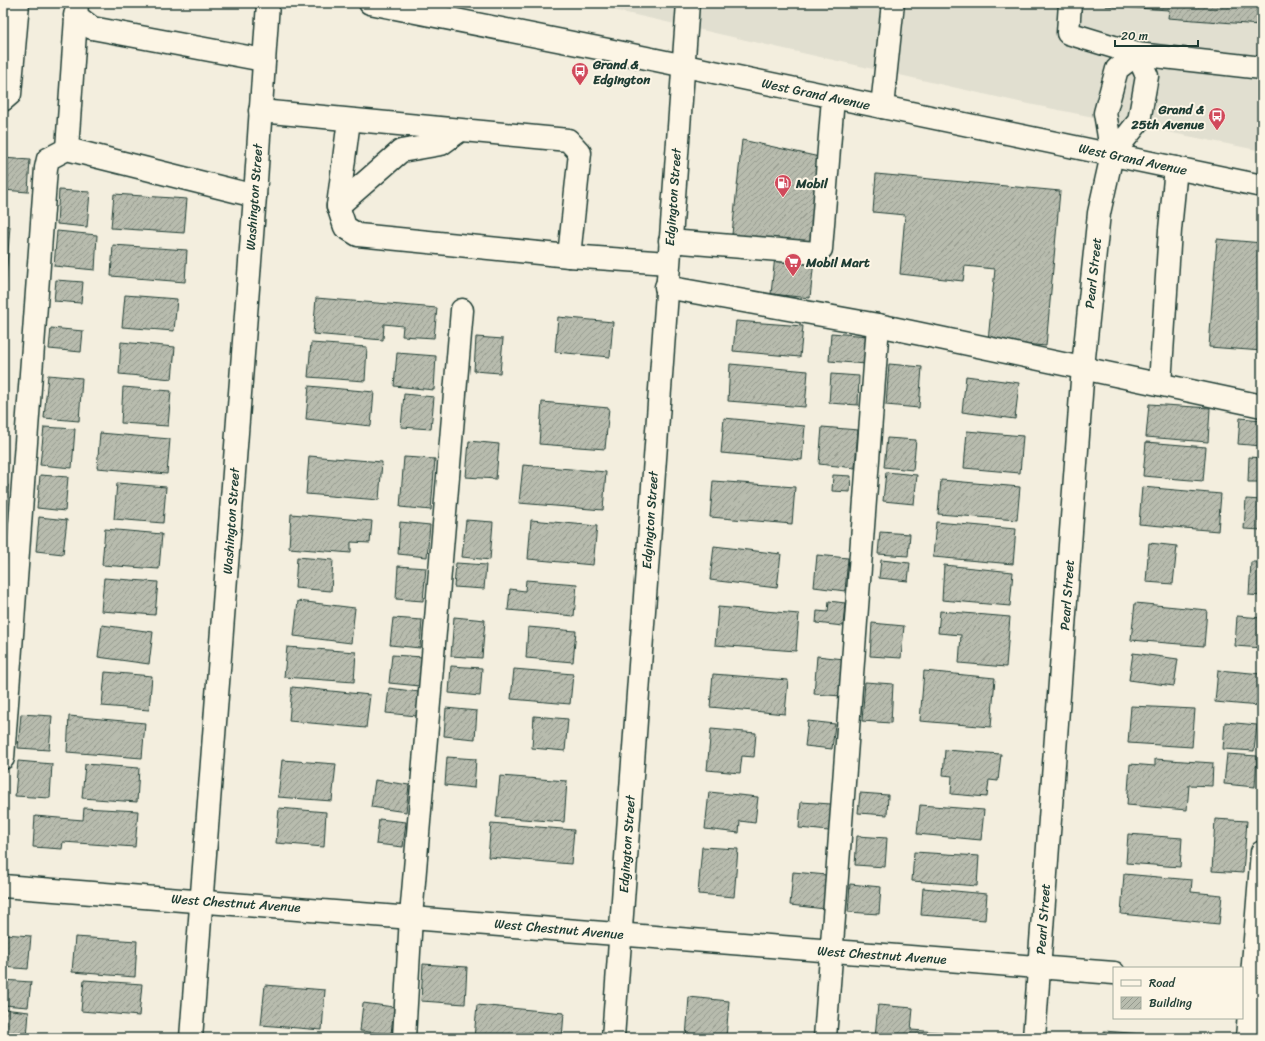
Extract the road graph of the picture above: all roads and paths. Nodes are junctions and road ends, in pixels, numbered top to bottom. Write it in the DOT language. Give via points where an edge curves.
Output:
graph roads {
  1 [pos="18,3"];
  2 [pos="268,3"];
  3 [pos="370,3"];
  4 [pos="688,3"];
  5 [pos="893,3"];
  6 [pos="1070,3"];
  7 [pos="76,9"];
  8 [pos="1137,54"];
  9 [pos="264,60"];
  10 [pos="683,66"];
  11 [pos="1262,68"];
  12 [pos="833,98"];
  13 [pos="3,100"];
  14 [pos="882,107"];
  15 [pos="260,111"];
  16 [pos="349,120"];
  17 [pos="459,131"];
  18 [pos="67,149"];
  19 [pos="1112,155"];
  20 [pos="1176,168"];
  21 [pos="1262,186"];
  22 [pos="255,196"];
  23 [pos="338,206"];
  24 [pos="670,241"];
  25 [pos="568,256"];
  26 [pos="668,263"];
  27 [pos="666,287"];
  28 [pos="462,310"];
  29 [pos="878,325"];
  30 [pos="1083,367"];
  31 [pos="1160,384"];
  32 [pos="1262,406"];
  33 [pos="3,758"];
  34 [pos="1262,852"];
  35 [pos="3,886"];
  36 [pos="202,900"];
  37 [pos="411,917"];
  38 [pos="621,934"];
  39 [pos="832,951"];
  40 [pos="1040,967"];
  41 [pos="1113,973"];
  42 [pos="1252,984"];
  43 [pos="191,1038"];
  44 [pos="404,1038"];
  45 [pos="613,1038"];
  46 [pos="825,1038"];
  47 [pos="1034,1038"];
  48 [pos="1247,1038"];
  1 -- 13 [label="street" via="10,94"];
  2 -- 9 [label="street, Washington Street"];
  3 -- 10 [label="street, West Grand Avenue"];
  4 -- 10 [label="street, Edgington Street"];
  5 -- 14 [label="street"];
  6 -- 8 [label="street" via="1068,33"];
  7 -- 9 [label="street" via="92,28"];
  7 -- 18 [label="street"];
  8 -- 11 [label="street"];
  8 -- 19 [label="street" via="1117,69 1105,113"];
  8 -- 19 [label="street" via="1147,76 1139,121"];
  9 -- 15 [label="street, Washington Street"];
  10 -- 12 [label="street, West Grand Avenue"];
  10 -- 24 [label="street, Edgington Street"];
  12 -- 14 [label="street, West Grand Avenue"];
  12 -- 24 [label="street" via="821,249 816,253"];
  14 -- 19 [label="street, West Grand Avenue"];
  15 -- 16 [label="street"];
  15 -- 22 [label="street, Washington Street"];
  16 -- 17 [label="street"];
  16 -- 23 [label="street"];
  17 -- 23 [label="street" via="441,144 401,151"];
  17 -- 25 [label="street" via="568,140 580,153"];
  18 -- 22 [label="street"];
  18 -- 33 [label="street" via="48,159 46,168"];
  19 -- 20 [label="street, West Grand Avenue"];
  19 -- 30 [label="street, Pearl Street" via="1099,213"];
  20 -- 21 [label="street, West Grand Avenue"];
  20 -- 31 [label="street"];
  22 -- 36 [label="street, Washington Street"];
  23 -- 25 [label="street" via="345,227 358,235"];
  24 -- 26 [label="street, Edgington Street"];
  25 -- 26 [label="street"];
  26 -- 27 [label="street, Edgington Street"];
  27 -- 29 [label="street"];
  27 -- 38 [label="street, Edgington Street"];
  28 -- 37 [label="street"];
  29 -- 30 [label="street"];
  29 -- 39 [label="street"];
  30 -- 31 [label="street"];
  30 -- 40 [label="street, Pearl Street"];
  31 -- 32 [label="street"];
  34 -- 42 [label="street"];
  35 -- 36 [label="street, West Chestnut Avenue"];
  36 -- 37 [label="street, West Chestnut Avenue"];
  36 -- 43 [label="street, Washington Street"];
  37 -- 38 [label="street, West Chestnut Avenue"];
  37 -- 44 [label="street"];
  38 -- 39 [label="street, West Chestnut Avenue"];
  38 -- 45 [label="street, Edgington Street"];
  39 -- 40 [label="street, West Chestnut Avenue"];
  39 -- 46 [label="street"];
  40 -- 41 [label="street, West Chestnut Avenue"];
  40 -- 47 [label="street, Pearl Street"];
  42 -- 48 [label="street"];
}
